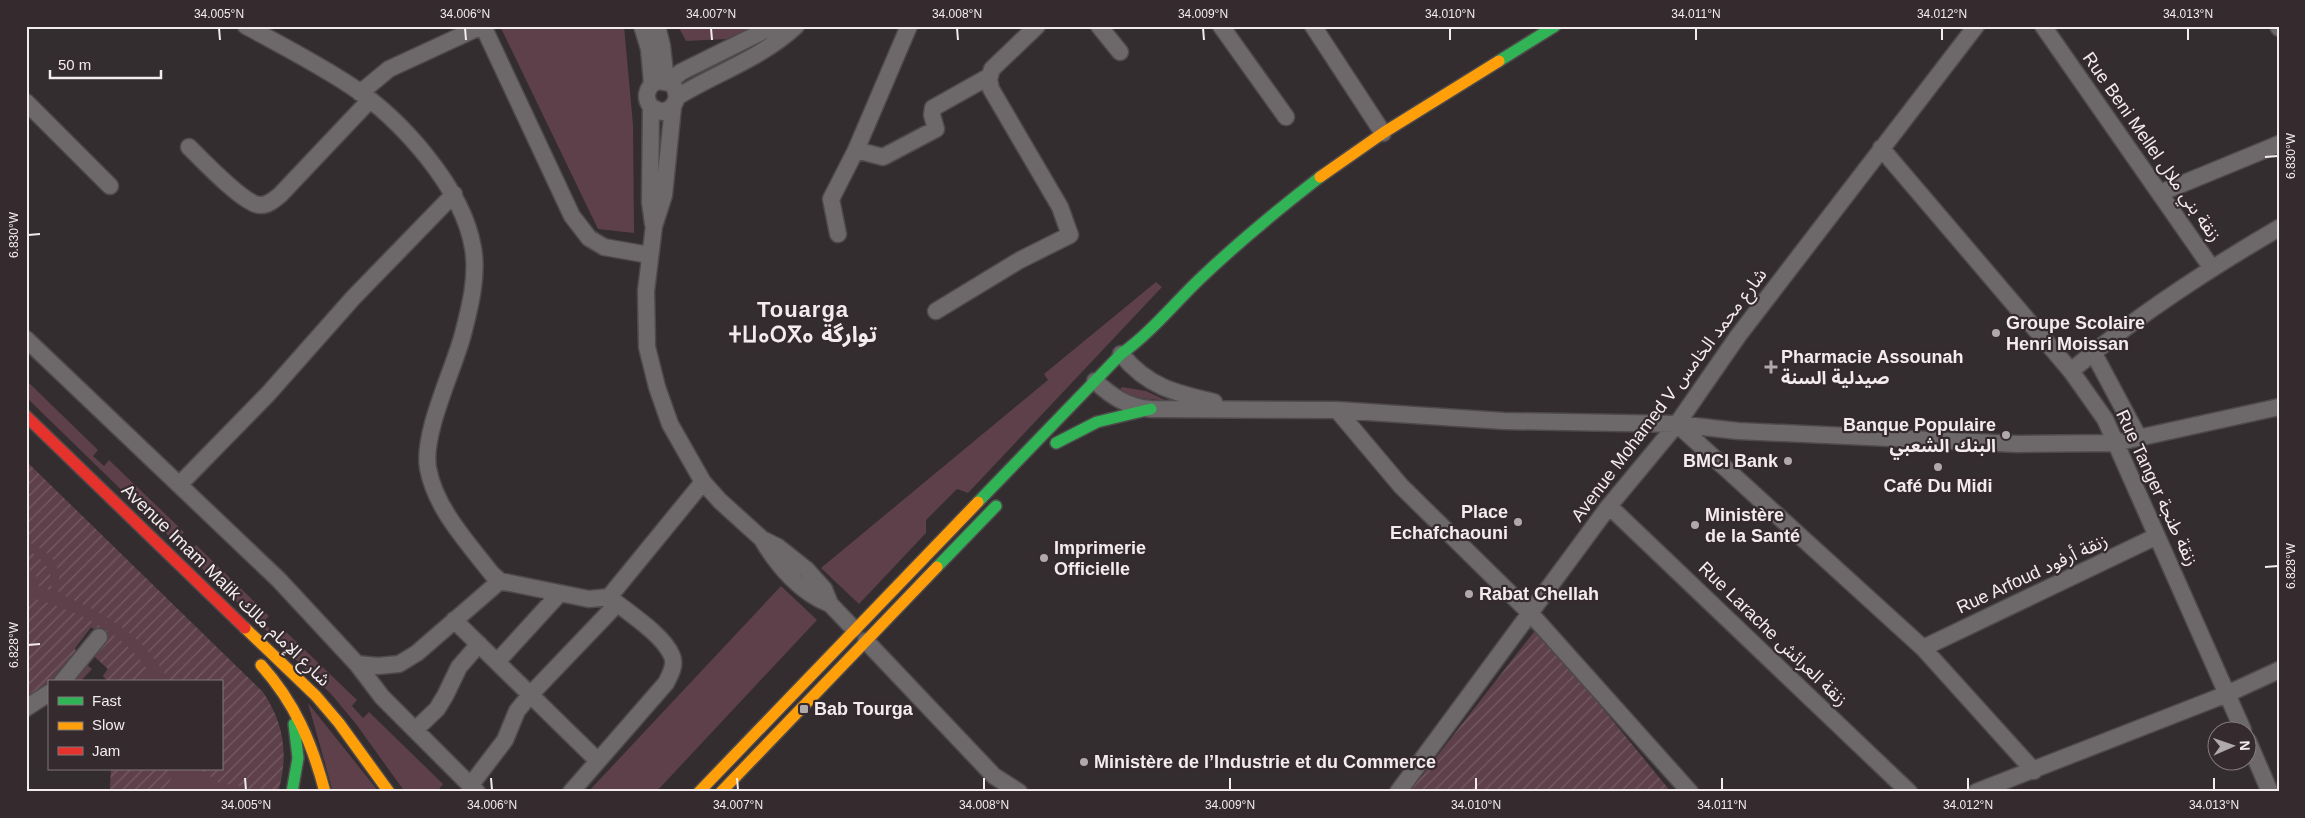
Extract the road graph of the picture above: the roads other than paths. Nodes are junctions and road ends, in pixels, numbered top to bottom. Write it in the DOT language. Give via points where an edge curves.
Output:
graph roads {
  1 [pos="246,26"];
  2 [pos="482,26"];
  3 [pos="642,26"];
  4 [pos="656,26"];
  5 [pos="774,26"];
  6 [pos="796,26"];
  7 [pos="909,26"];
  8 [pos="1037,26"];
  9 [pos="1099,26"];
  10 [pos="1221,26"];
  11 [pos="1313,26"];
  12 [pos="1555,26"];
  13 [pos="1976,26"];
  14 [pos="2042,26"];
  15 [pos="1120,52"];
  16 [pos="990,76"];
  17 [pos="662,82"];
  18 [pos="365,97"];
  19 [pos="26,102"];
  20 [pos="675,102"];
  21 [pos="651,108"];
  22 [pos="1286,117"];
  23 [pos="1383,133"];
  24 [pos="2279,144"];
  25 [pos="189,147"];
  26 [pos="1881,148"];
  27 [pos="856,150"];
  28 [pos="110,186"];
  29 [pos="2160,193"];
  30 [pos="454,194"];
  31 [pos="654,226"];
  32 [pos="2279,228"];
  33 [pos="838,234"];
  34 [pos="649,255"];
  35 [pos="2212,267"];
  36 [pos="936,311"];
  37 [pos="26,339"];
  38 [pos="2093,352"];
  39 [pos="1124,362"];
  40 [pos="2071,371"];
  41 [pos="1102,388"];
  42 [pos="2279,407"];
  43 [pos="1151,409"];
  44 [pos="1236,409"];
  45 [pos="1337,410"];
  46 [pos="26,416"];
  47 [pos="1080,417"];
  48 [pos="1676,424"];
  49 [pos="2139,438"];
  50 [pos="2116,443"];
  51 [pos="703,482"];
  52 [pos="179,486"];
  53 [pos="1001,500"];
  54 [pos="1610,506"];
  55 [pos="2157,536"];
  56 [pos="500,581"];
  57 [pos="559,594"];
  58 [pos="613,601"];
  59 [pos="1531,614"];
  60 [pos="454,620"];
  61 [pos="854,629"];
  62 [pos="99,638"];
  63 [pos="866,641"];
  64 [pos="479,644"];
  65 [pos="1923,648"];
  66 [pos="255,659"];
  67 [pos="497,662"];
  68 [pos="357,664"];
  69 [pos="2279,670"];
  70 [pos="64,680"];
  71 [pos="282,688"];
  72 [pos="48,694"];
  73 [pos="2227,694"];
  74 [pos="530,695"];
  75 [pos="26,708"];
  76 [pos="2239,720"];
  77 [pos="415,730"];
  78 [pos="598,761"];
  79 [pos="2258,764"];
  80 [pos="2034,770"];
  81 [pos="474,789"];
  82 [pos="292,792"];
  83 [pos="325,792"];
  84 [pos="389,792"];
  85 [pos="571,792"];
  86 [pos="698,792"];
  87 [pos="721,792"];
  88 [pos="1019,792"];
  89 [pos="1398,792"];
  90 [pos="1690,792"];
  91 [pos="1909,792"];
  92 [pos="1976,792"];
  93 [pos="2270,792"];
  1 -- 18 [label="street"];
  2 -- 18 [label="street" via="389,69"];
  2 -- 34 [label="street" via="572,216 589,238 604,247"];
  3 -- 17 [label="street"];
  4 -- 17 [label="street" via="662,46"];
  5 -- 17 [label="street"];
  6 -- 20 [label="street" via="766,50 708,78"];
  7 -- 27 [label="street"];
  8 -- 16 [label="street" via="1002,58"];
  9 -- 15 [label="street"];
  10 -- 22 [label="street"];
  11 -- 23 [label="street"];
  12 -- 23 [label="main road"];
  13 -- 26 [label="street, Avenue Mohamed V شارع محمد الخامس"];
  14 -- 29 [label="street, Rue Beni Mellel زنقة بني ملال"];
  16 -- 27 [label="street" via="934,108 932,115 936,129 883,157"];
  16 -- 36 [label="street" via="990,89 1060,206 1070,235 1004,269"];
  17 -- 20 [label="street" via="674,87"];
  17 -- 21 [label="street" via="647,92"];
  18 -- 25 [label="street" via="280,195 264,204 257,205 240,195"];
  18 -- 30 [label="street" via="404,132"];
  19 -- 28 [label="street"];
  20 -- 21 [label="street" via="662,112"];
  20 -- 31 [label="street" via="664,195"];
  21 -- 31 [label="street" via="650,202"];
  23 -- 39 [label="main road" via="1258,226 1202,276"];
  24 -- 29 [label="street"];
  26 -- 40 [label="street, Rue Tanger زنقة طنجة"];
  26 -- 48 [label="street, Avenue Mohamed V شارع محمد الخامس" via="1738,336"];
  27 -- 33 [label="street" via="832,199"];
  29 -- 35 [label="street, Rue Beni Mellel زنقة بني ملال"];
  30 -- 52 [label="street"];
  30 -- 56 [label="street" via="468,226 475,266 463,335 435,420 428,468 434,491 448,515"];
  31 -- 34 [label="street"];
  32 -- 35 [label="street"];
  34 -- 51 [label="street" via="645,318 652,369 670,424"];
  35 -- 38 [label="street" via="2161,300"];
  37 -- 52 [label="street"];
  38 -- 40 [label="street"];
  38 -- 49 [label="street"];
  39 -- 41 [label="main road"];
  39 -- 44 [label="street" via="1168,390"];
  40 -- 50 [label="street, Rue Tanger زنقة طنجة" via="2105,420"];
  41 -- 43 [label="street" via="1127,404"];
  41 -- 61 [label="main road"];
  42 -- 49 [label="street"];
  43 -- 44 [label="street"];
  43 -- 47 [label="main road" via="1097,422 1053,446"];
  44 -- 45 [label="street"];
  45 -- 48 [label="street" via="1504,421"];
  45 -- 59 [label="street" via="1401,486"];
  46 -- 84 [label="main road, Avenue Imam Malik شارع الإمام مالك" via="316,696"];
  48 -- 50 [label="street" via="1738,432 2017,444"];
  48 -- 54 [label="street, Avenue Mohamed V شارع محمد الخامس"];
  48 -- 65 [label="street"];
  49 -- 50 [label="street"];
  50 -- 55 [label="street, Rue Tanger زنقة طنجة"];
  51 -- 58 [label="street"];
  51 -- 61 [label="street" via="762,539 782,568 812,594 830,604"];
  52 -- 68 [label="street" via="279,580"];
  53 -- 63 [label="main road"];
  54 -- 59 [label="street, Avenue Mohamed V شارع محمد الخامس"];
  54 -- 91 [label="street, Rue Larache زنقة العرائش"];
  55 -- 65 [label="street, Rue Arfoud زنقة أرفود"];
  55 -- 73 [label="street, Rue Tanger زنقة طنجة"];
  56 -- 57 [label="street"];
  56 -- 60 [label="street"];
  57 -- 58 [label="street"];
  57 -- 67 [label="street"];
  58 -- 74 [label="street"];
  58 -- 78 [label="street" via="664,645 673,657 673,667 666,683"];
  59 -- 89 [label="street, Avenue Mohamed V شارع محمد الخامس"];
  59 -- 90 [label="street"];
  60 -- 64 [label="street"];
  60 -- 68 [label="street" via="417,653 399,664"];
  61 -- 63 [label="main road"];
  61 -- 86 [label="main road"];
  62 -- 70 [label="street"];
  63 -- 87 [label="main road"];
  63 -- 88 [label="street" via="994,776"];
  64 -- 67 [label="street"];
  64 -- 77 [label="street" via="459,667 437,709"];
  65 -- 80 [label="street"];
  66 -- 71 [label="main road, Avenue Imam Malik شارع الإمام مالك"];
  67 -- 74 [label="street"];
  68 -- 77 [label="street" via="382,697"];
  69 -- 73 [label="street"];
  71 -- 82 [label="main road" via="297,735 298,768"];
  71 -- 83 [label="main road, Avenue Imam Malik شارع الإمام مالك" via="309,732"];
  72 -- 75 [label="street"];
  73 -- 76 [label="street, Rue Tanger زنقة طنجة"];
  73 -- 80 [label="street"];
  74 -- 78 [label="street"];
  74 -- 81 [label="street" via="517,711 505,740"];
  77 -- 81 [label="street"];
  78 -- 85 [label="street"];
  79 -- 93 [label="street"];
  80 -- 92 [label="street"];
}
